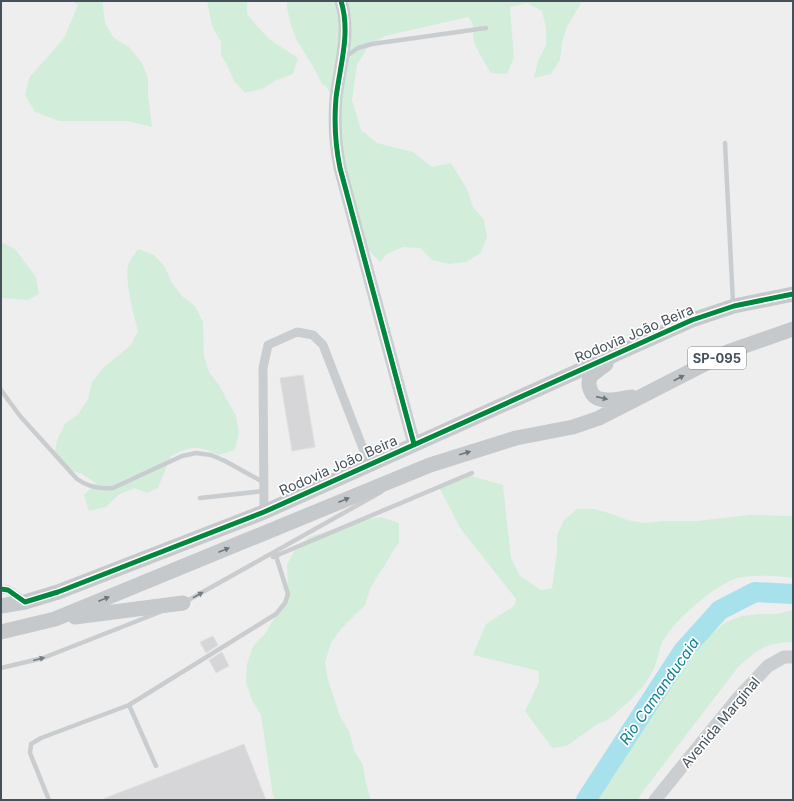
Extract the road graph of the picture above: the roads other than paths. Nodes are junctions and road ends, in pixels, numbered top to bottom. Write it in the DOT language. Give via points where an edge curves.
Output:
graph roads {
  1 [pos="341,1"];
  2 [pos="486,28"];
  3 [pos="342,59"];
  4 [pos="725,143"];
  5 [pos="793,294"];
  6 [pos="734,306"];
  7 [pos="793,329"];
  8 [pos="619,353"];
  9 [pos="1,390"];
  10 [pos="644,395"];
  11 [pos="414,444"];
  12 [pos="369,464"];
  13 [pos="430,465"];
  14 [pos="472,473"];
  15 [pos="264,486"];
  16 [pos="200,498"];
  17 [pos="264,512"];
  18 [pos="276,556"];
  19 [pos="250,567"];
  20 [pos="1,589"];
  21 [pos="25,602"];
  22 [pos="183,603"];
  23 [pos="1,606"];
  24 [pos="55,619"];
  25 [pos="1,632"];
  26 [pos="793,656"];
  27 [pos="1,668"];
  28 [pos="129,705"];
  29 [pos="156,766"];
  30 [pos="50,800"];
  31 [pos="656,800"];
  1 -- 3 [label="street" via="345,12 346,32"];
  2 -- 3 [label="lane" via="372,44 358,48"];
  3 -- 11 [label="street" via="336,104 336,148"];
  4 -- 6 [label="lane"];
  5 -- 6 [label="main road, Rodovia João Beira"];
  6 -- 8 [label="main road, Rodovia João Beira" via="692,320"];
  10 -- 7 [label="main road, SP-095, one-way" via="730,352"];
  8 -- 10 [label="main road, one-way" via="591,376 591,394 599,399 610,400"];
  8 -- 11 [label="main road, Rodovia João Beira"];
  9 -- 15 [label="lane" via="20,416 77,479 87,486 113,488 182,456 196,453 211,455 225,461"];
  13 -- 10 [label="main road, SP-095, one-way" via="516,438 573,427 599,418"];
  11 -- 12 [label="main road, Rodovia João Beira"];
  12 -- 15 [label="street" via="323,345 313,335 297,332 268,344 263,368"];
  12 -- 17 [label="main road, Rodovia João Beira"];
  13 -- 19 [label="lane"];
  24 -- 13 [label="main road, SP-095, one-way"];
  14 -- 18 [label="lane"];
  15 -- 16 [label="lane"];
  15 -- 17 [label="street"];
  17 -- 21 [label="main road, Rodovia João Beira" via="58,592"];
  18 -- 19 [label="lane"];
  18 -- 28 [label="lane" via="288,594 285,603 276,614"];
  22 -- 19 [label="lane, one-way"];
  20 -- 21 [label="street" via="8,590"];
  21 -- 23 [label="main road, Rodovia João Beira"];
  22 -- 24 [label="main road"];
  27 -- 22 [label="lane, one-way" via="43,658"];
  24 -- 25 [label="main road, SP-095"];
  26 -- 31 [label="street, Avenida Marginal" via="784,657 768,666 737,699"];
  28 -- 29 [label="lane"];
  28 -- 30 [label="lane" via="31,744 30,753"];
}
